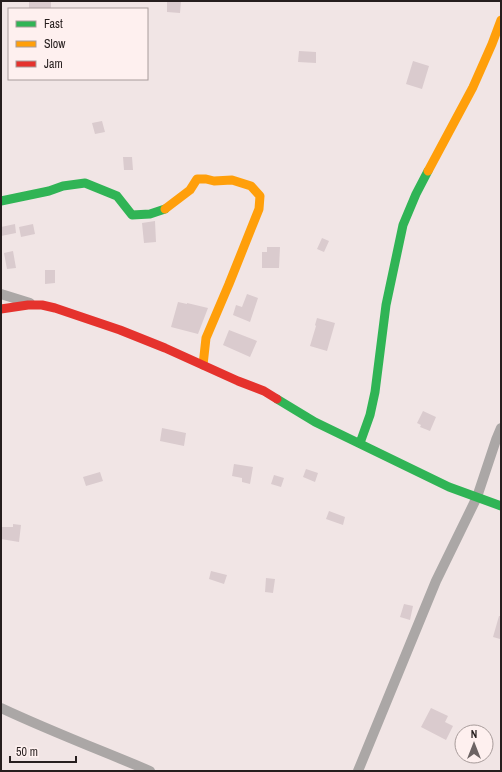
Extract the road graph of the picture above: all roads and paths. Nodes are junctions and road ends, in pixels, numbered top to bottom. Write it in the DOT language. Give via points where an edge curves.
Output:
graph roads {
  1 [pos="501,20"];
  2 [pos="1,201"];
  3 [pos="1,294"];
  4 [pos="36,305"];
  5 [pos="1,309"];
  6 [pos="203,365"];
  7 [pos="501,428"];
  8 [pos="360,443"];
  9 [pos="477,497"];
  10 [pos="501,506"];
  11 [pos="1,708"];
  12 [pos="150,771"];
  13 [pos="358,771"];
  1 -- 8 [label="street" via="473,87 416,194 403,225 386,305 375,392"];
  2 -- 6 [label="street" via="85,183 117,196 132,215 150,214 165,209 190,190 197,179 232,180 251,186 260,196 259,209 210,326"];
  3 -- 4 [label="street"];
  4 -- 5 [label="street"];
  4 -- 6 [label="street" via="45,305 120,330"];
  6 -- 8 [label="street" via="264,391 315,422"];
  7 -- 9 [label="street"];
  8 -- 9 [label="street" via="449,487"];
  9 -- 10 [label="street"];
  9 -- 13 [label="street" via="436,581"];
  11 -- 12 [label="street"];
}
